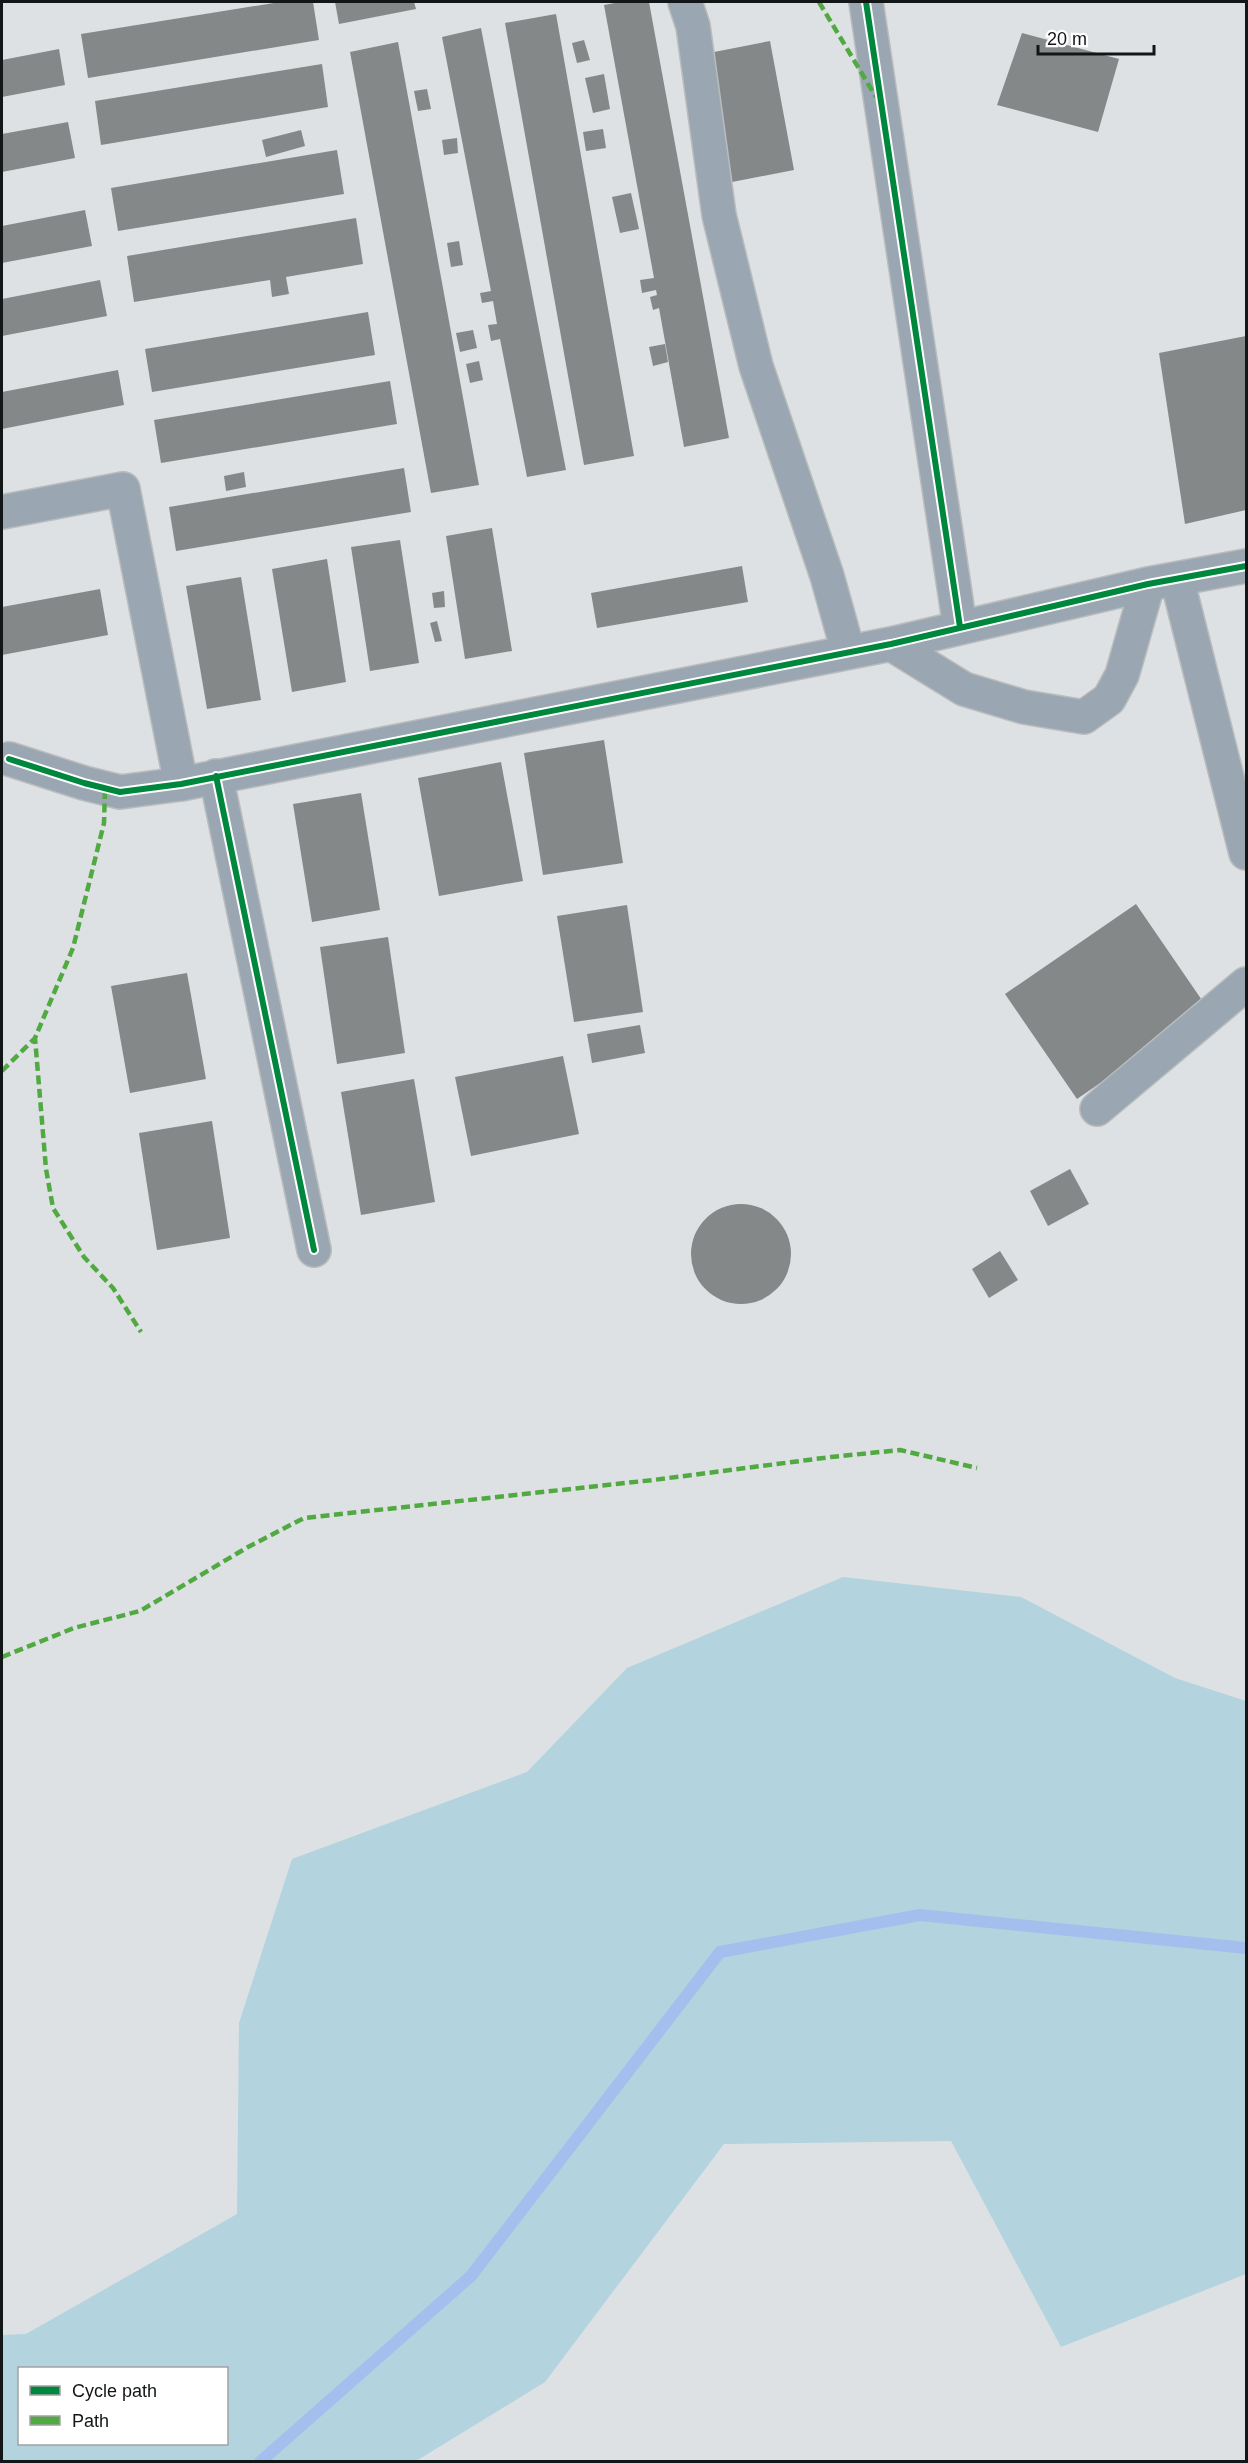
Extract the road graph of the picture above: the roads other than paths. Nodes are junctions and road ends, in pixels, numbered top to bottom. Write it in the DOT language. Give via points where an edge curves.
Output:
graph roads {
  1 [pos="685,2"];
  2 [pos="866,2"];
  3 [pos="2,512"];
  4 [pos="1246,566"];
  5 [pos="1163,581"];
  6 [pos="960,627"];
  7 [pos="891,644"];
  8 [pos="848,651"];
  9 [pos="9,759"];
  10 [pos="216,776"];
  11 [pos="180,784"];
  12 [pos="1246,854"];
  13 [pos="1246,984"];
  14 [pos="1097,1109"];
  15 [pos="314,1250"];
  1 -- 8 [label="street" via="693,26 719,215 756,366"];
  2 -- 6 [label="street"];
  3 -- 11 [label="street" via="123,489"];
  4 -- 5 [label="street"];
  5 -- 6 [label="street"];
  5 -- 7 [label="street" via="1109,699 1084,717 1024,707 964,689"];
  5 -- 12 [label="street"];
  6 -- 7 [label="street"];
  7 -- 8 [label="street"];
  8 -- 10 [label="street"];
  9 -- 11 [label="street" via="120,792"];
  10 -- 11 [label="street"];
  10 -- 15 [label="street"];
  13 -- 14 [label="street"];
}
